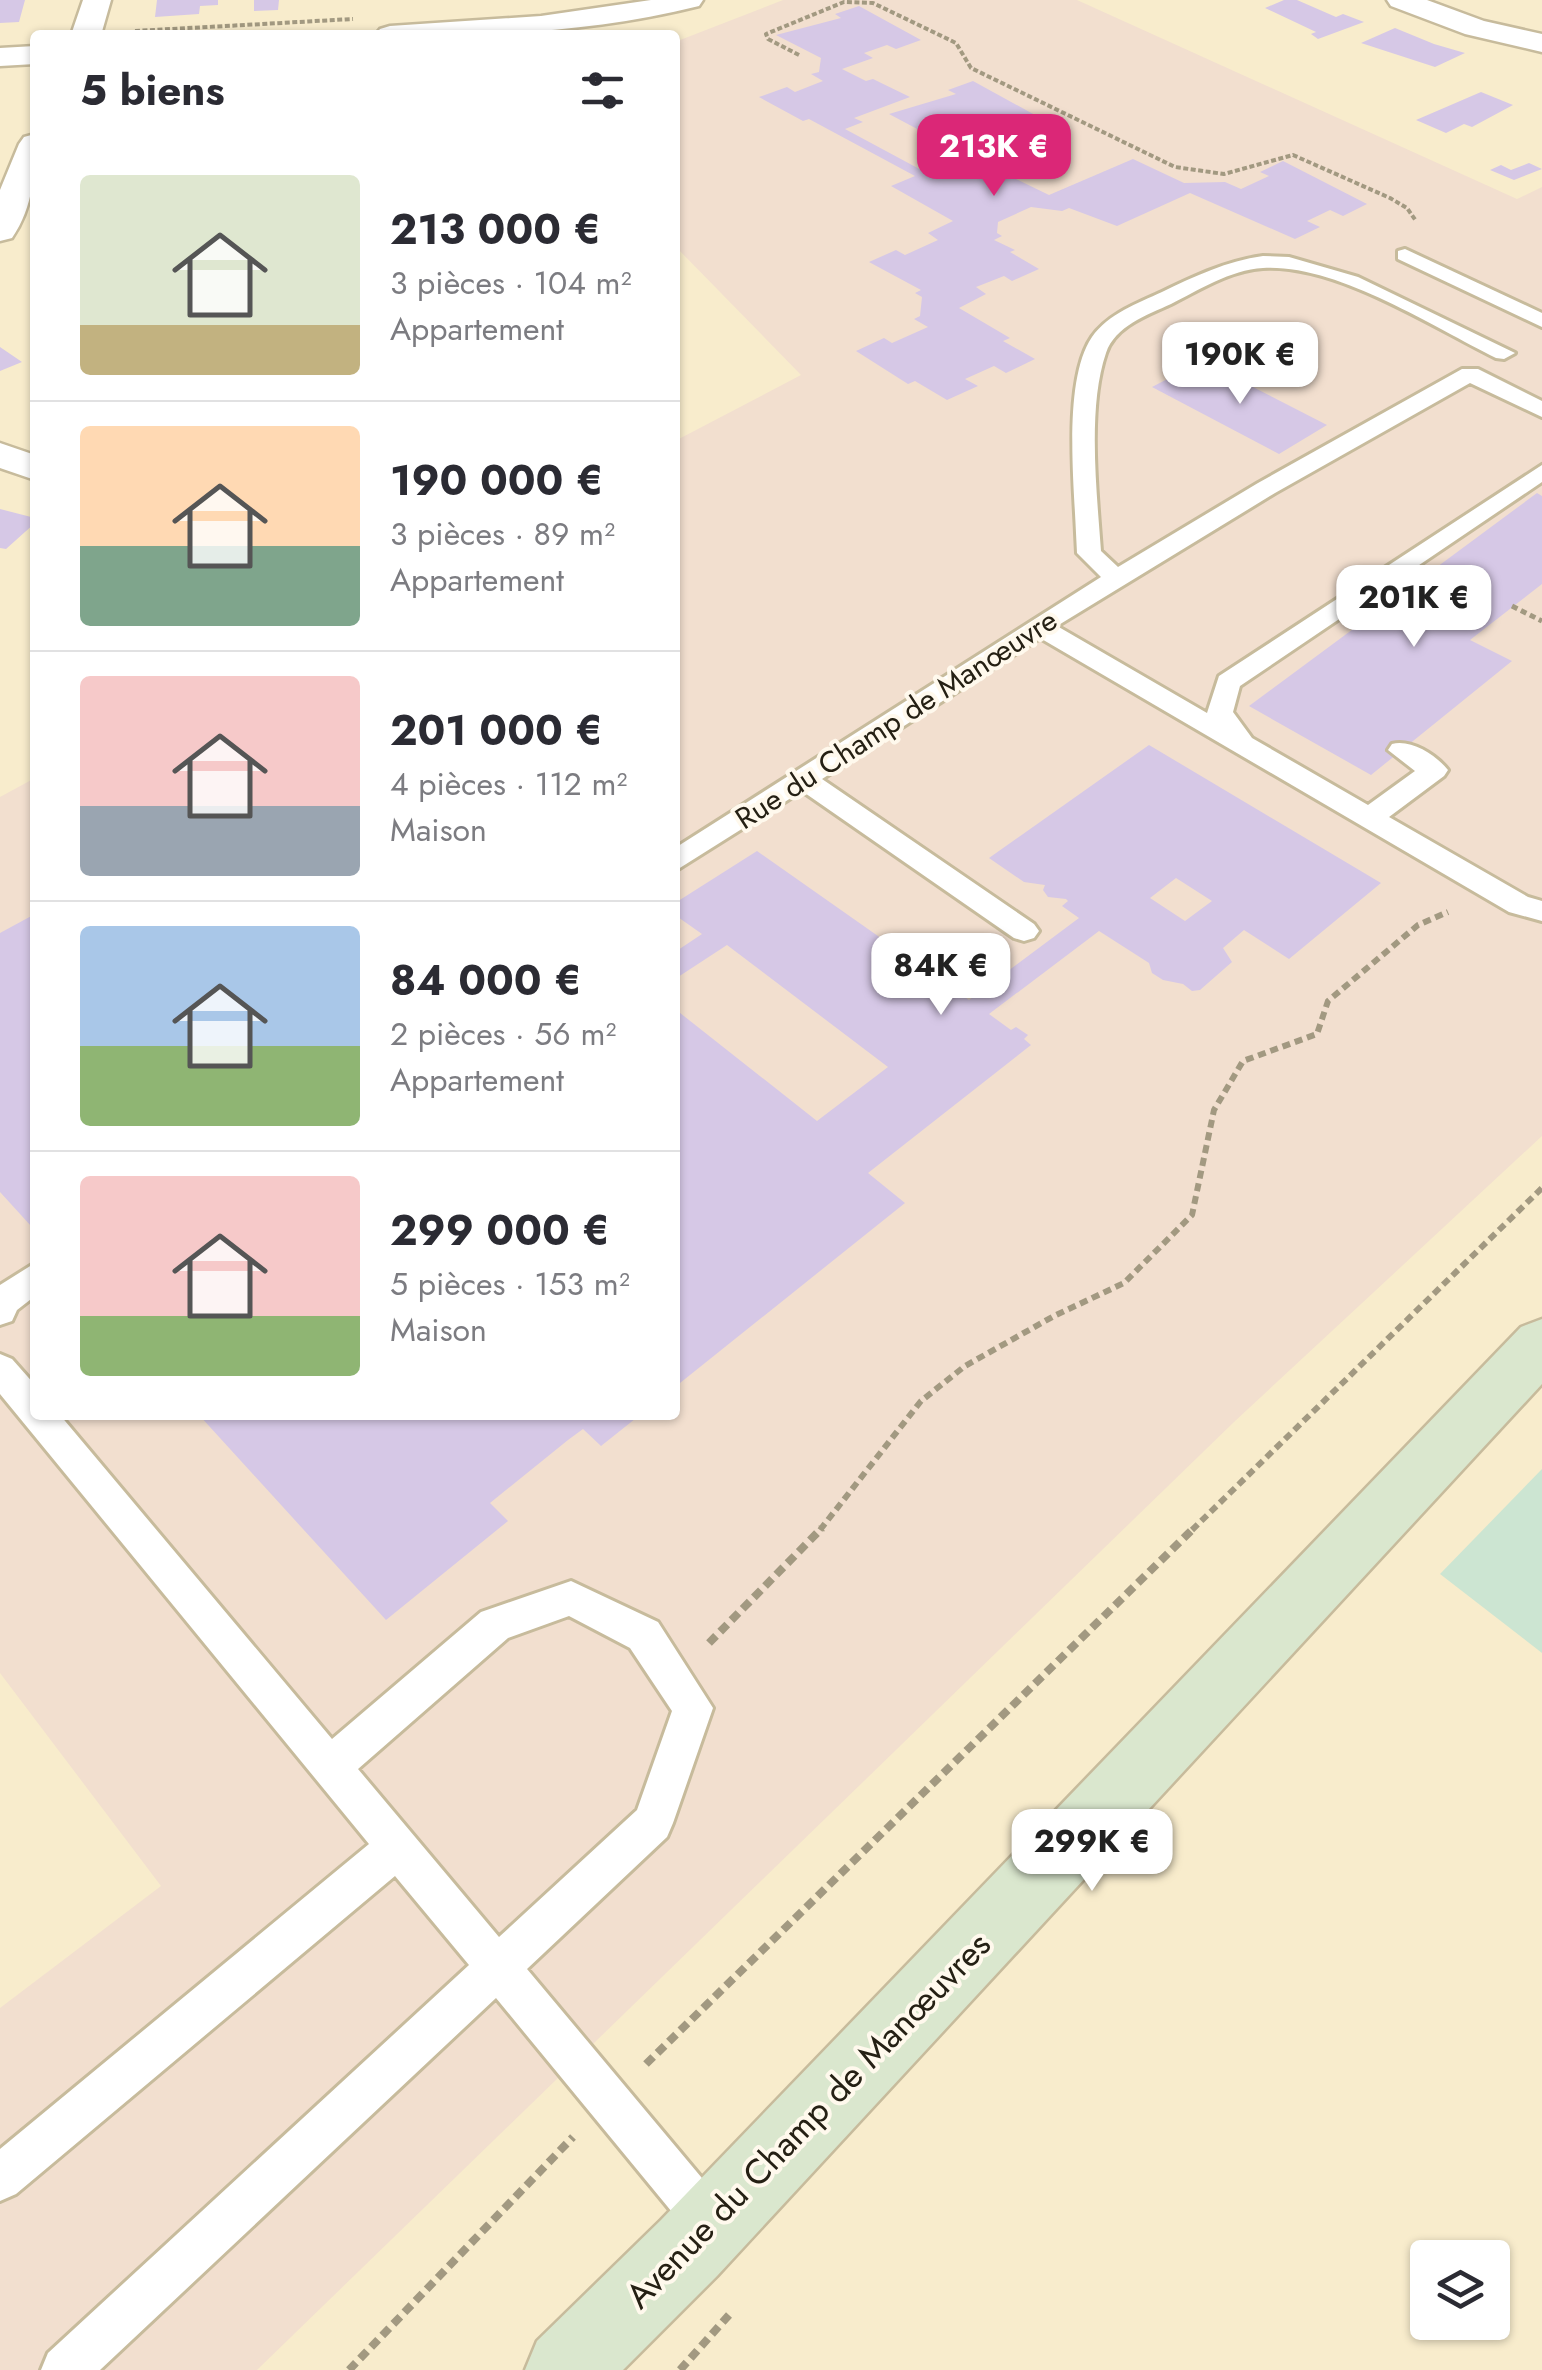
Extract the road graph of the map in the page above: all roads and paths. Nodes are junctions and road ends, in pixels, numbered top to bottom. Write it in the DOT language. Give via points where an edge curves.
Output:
graph roads {
  1 [pos="97,0"];
  2 [pos="528,0"];
  3 [pos="689,0"];
  4 [pos="1402,0"];
  5 [pos="358,19"];
  6 [pos="541,27"];
  7 [pos="89,30"];
  8 [pos="160,30"];
  9 [pos="484,30"];
  10 [pos="1542,43"];
  11 [pos="30,55"];
  12 [pos="799,56"];
  13 [pos="0,57"];
  14 [pos="30,169"];
  15 [pos="24,200"];
  16 [pos="0,231"];
  17 [pos="1405,255"];
  18 [pos="1542,321"];
  19 [pos="1542,332"];
  20 [pos="1504,354"];
  21 [pos="1470,374"];
  22 [pos="1542,410"];
  23 [pos="0,455"];
  24 [pos="30,466"];
  25 [pos="1542,472"];
  26 [pos="1117,579"];
  27 [pos="1512,606"];
  28 [pos="1542,621"];
  29 [pos="1040,627"];
  30 [pos="1244,746"];
  31 [pos="1401,750"];
  32 [pos="803,778"];
  33 [pos="1369,818"];
  34 [pos="680,858"];
  35 [pos="1542,911"];
  36 [pos="1418,925"];
  37 [pos="1024,931"];
  38 [pos="1542,1188"];
  39 [pos="30,1281"];
  40 [pos="1,1306"];
  41 [pos="1542,1344"];
  42 [pos="0,1369"];
  43 [pos="30,1405"];
  44 [pos="43,1420"];
  45 [pos="672,1678"];
  46 [pos="330,1766"];
  47 [pos="398,1847"];
  48 [pos="500,1968"];
  49 [pos="608,2101"];
  50 [pos="0,2178"];
  51 [pos="712,2224"];
  52 [pos="65,2370"];
  53 [pos="349,2370"];
  54 [pos="566,2370"];
  1 -- 7 [label="street"];
  2 -- 6 [label="street"];
  3 -- 6 [label="street"];
  4 -- 10 [label="street" via="1474,28"];
  5 -- 8 [label="path"];
  6 -- 9 [label="street"];
  11 -- 13 [label="street"];
  12 -- 17 [label="path" via="766,34 844,2 873,3 956,42 970,68 1175,167 1224,174 1293,155 1390,198 1416,220"];
  14 -- 15 [label="street"];
  15 -- 16 [label="street"];
  17 -- 18 [label="lane"];
  19 -- 20 [label="lane, Rue du Champ de Manœuvre"];
  20 -- 21 [label="lane, Rue du Champ de Manœuvre"];
  20 -- 26 [label="lane" via="1339,277 1268,261 1216,274 1112,328 1098,344 1088,374 1086,516 1089,553"];
  21 -- 22 [label="lane"];
  21 -- 26 [label="lane, Rue du Champ de Manœuvre" via="1330,448"];
  23 -- 24 [label="street"];
  25 -- 30 [label="lane" via="1228,682 1220,713"];
  26 -- 29 [label="lane, Rue du Champ de Manœuvre"];
  27 -- 28 [label="path"];
  29 -- 30 [label="lane"];
  29 -- 32 [label="lane, Rue du Champ de Manœuvre"];
  30 -- 33 [label="lane"];
  31 -- 33 [label="lane" via="1434,770"];
  32 -- 34 [label="lane, Rue du Champ de Manœuvre"];
  32 -- 37 [label="lane"];
  33 -- 35 [label="lane" via="1519,906"];
  36 -- 45 [label="path" via="1328,1000 1316,1034 1243,1061 1214,1110 1192,1215 1124,1283 965,1366 921,1401 807,1546"];
  38 -- 49 [label="path"];
  39 -- 40 [label="lane"];
  41 -- 51 [label="street, Avenue du Champ de Manœuvres"];
  42 -- 43 [label="lane"];
  44 -- 46 [label="lane"];
  45 -- 46 [label="lane" via="644,1635 571,1598 495,1625"];
  45 -- 48 [label="lane" via="693,1708 653,1823"];
  46 -- 47 [label="lane"];
  47 -- 48 [label="lane"];
  47 -- 50 [label="lane"];
  48 -- 49 [label="lane"];
  48 -- 52 [label="lane"];
  49 -- 51 [label="lane"];
  49 -- 53 [label="path"];
  51 -- 54 [label="street, Avenue du Champ de Manœuvres"];
}
